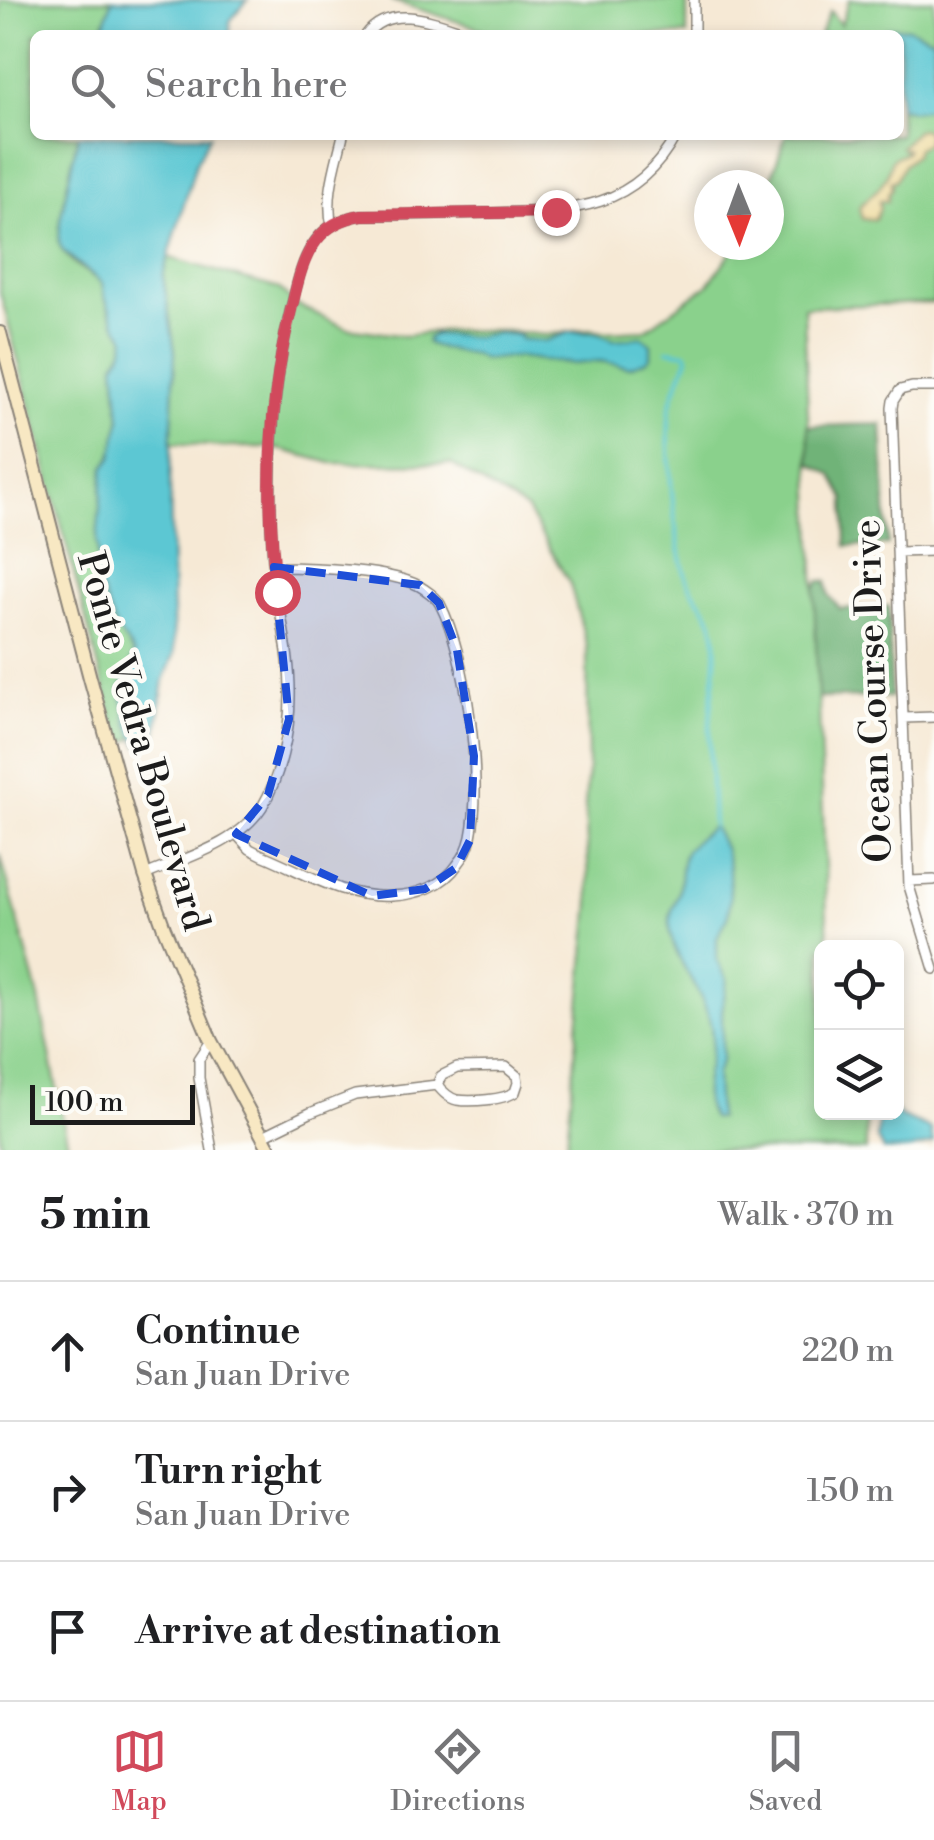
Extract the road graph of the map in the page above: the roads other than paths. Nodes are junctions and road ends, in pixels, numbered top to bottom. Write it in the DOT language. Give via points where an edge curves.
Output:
graph roads {
  1 [pos="694,0"];
  2 [pos="370,30"];
  3 [pos="459,30"];
  4 [pos="694,30"];
  5 [pos="342,140"];
  6 [pos="673,140"];
  7 [pos="332,226"];
  8 [pos="0,333"];
  9 [pos="934,386"];
  10 [pos="934,551"];
  11 [pos="898,552"];
  12 [pos="274,567"];
  13 [pos="934,717"];
  14 [pos="904,718"];
  15 [pos="236,834"];
  16 [pos="145,875"];
  17 [pos="909,880"];
  18 [pos="934,880"];
  19 [pos="934,969"];
  20 [pos="210,1042"];
  21 [pos="437,1085"];
  22 [pos="266,1143"];
  23 [pos="212,1150"];
  1 -- 4 [label="street"];
  2 -- 3 [label="street" via="379,20 405,14"];
  5 -- 7 [label="street" via="330,195"];
  6 -- 7 [label="street" via="646,174 592,205 556,212 362,215"];
  7 -- 12 [label="street" via="306,258 285,332 270,480"];
  8 -- 16 [label="street, Ponte Vedra Boulevard"];
  9 -- 11 [label="street, Ocean Course Drive" via="900,390 892,401"];
  10 -- 11 [label="street"];
  11 -- 14 [label="street, Ocean Course Drive"];
  12 -- 15 [label="street" via="290,676 289,719 268,796"];
  12 -- 15 [label="street" via="390,577 420,585 440,603 465,686 474,812 456,868 437,884 404,895 342,890 250,849"];
  13 -- 14 [label="street"];
  14 -- 17 [label="street, Ocean Course Drive"];
  15 -- 16 [label="street"];
  16 -- 20 [label="street, Ponte Vedra Boulevard"];
  17 -- 18 [label="street"];
  17 -- 19 [label="street, Ocean Course Drive"];
  20 -- 22 [label="street, Ponte Vedra Boulevard"];
  20 -- 23 [label="street" via="199,1059 199,1078"];
  21 -- 21 [label="street" via="457,1068 506,1067 518,1084 504,1098 457,1100"];
  21 -- 22 [label="street" via="354,1095 310,1113"];
}
